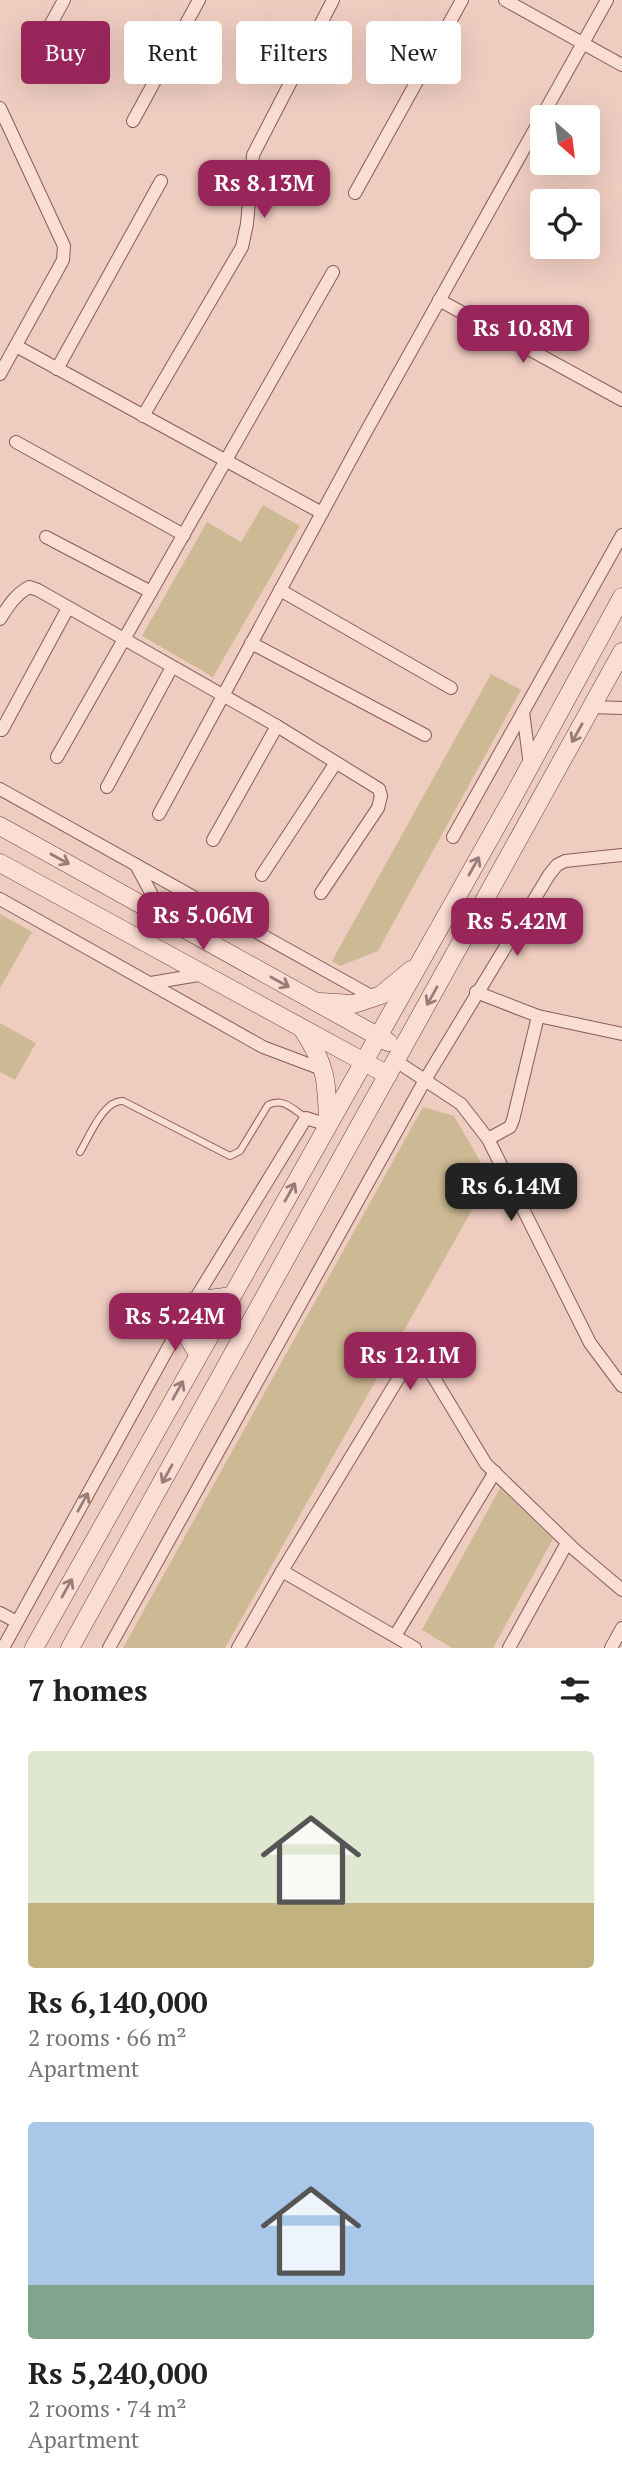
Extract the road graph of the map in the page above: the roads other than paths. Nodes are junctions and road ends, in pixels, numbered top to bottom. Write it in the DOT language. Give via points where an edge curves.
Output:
graph roads {
  1 [pos="64,0"];
  2 [pos="199,0"];
  3 [pos="333,0"];
  4 [pos="462,0"];
  5 [pos="505,0"];
  6 [pos="607,0"];
  7 [pos="52,21"];
  8 [pos="583,43"];
  9 [pos="622,65"];
  10 [pos="0,108"];
  11 [pos="133,121"];
  12 [pos="161,181"];
  13 [pos="355,193"];
  14 [pos="333,272"];
  15 [pos="439,300"];
  16 [pos="16,346"];
  17 [pos="57,369"];
  18 [pos="0,374"];
  19 [pos="622,400"];
  20 [pos="143,415"];
  21 [pos="16,443"];
  22 [pos="226,461"];
  23 [pos="322,513"];
  24 [pos="184,535"];
  25 [pos="622,535"];
  26 [pos="46,537"];
  27 [pos="280,590"];
  28 [pos="151,592"];
  29 [pos="622,597"];
  30 [pos="68,608"];
  31 [pos="0,619"];
  32 [pos="124,640"];
  33 [pos="251,643"];
  34 [pos="622,652"];
  35 [pos="172,667"];
  36 [pos="451,688"];
  37 [pos="223,696"];
  38 [pos="591,707"];
  39 [pos="622,708"];
  40 [pos="523,712"];
  41 [pos="277,726"];
  42 [pos="2,730"];
  43 [pos="425,735"];
  44 [pos="57,757"];
  45 [pos="335,764"];
  46 [pos="530,765"];
  47 [pos="107,787"];
  48 [pos="0,789"];
  49 [pos="159,814"];
  50 [pos="0,826"];
  51 [pos="453,837"];
  52 [pos="213,840"];
  53 [pos="622,855"];
  54 [pos="0,863"];
  55 [pos="135,865"];
  56 [pos="262,875"];
  57 [pos="321,893"];
  58 [pos="0,899"];
  59 [pos="164,917"];
  60 [pos="418,964"];
  61 [pos="204,974"];
  62 [pos="152,983"];
  63 [pos="476,992"];
  64 [pos="373,997"];
  65 [pos="316,1002"];
  66 [pos="538,1016"];
  67 [pos="301,1027"];
  68 [pos="622,1034"];
  69 [pos="378,1036"];
  70 [pos="364,1061"];
  71 [pos="395,1062"];
  72 [pos="324,1070"];
  73 [pos="425,1080"];
  74 [pos="306,1118"];
  75 [pos="328,1125"];
  76 [pos="488,1139"];
  77 [pos="80,1152"];
  78 [pos="232,1296"];
  79 [pos="194,1301"];
  80 [pos="181,1326"];
  81 [pos="200,1352"];
  82 [pos="622,1386"];
  83 [pos="495,1472"];
  84 [pos="567,1543"];
  85 [pos="282,1571"];
  86 [pos="622,1590"];
  87 [pos="0,1613"];
  88 [pos="17,1622"];
  89 [pos="622,1629"];
  90 [pos="395,1636"];
  91 [pos="3,1648"];
  92 [pos="34,1648"];
  93 [pos="70,1648"];
  94 [pos="109,1648"];
  95 [pos="238,1648"];
  96 [pos="415,1648"];
  97 [pos="509,1648"];
  98 [pos="611,1648"];
  1 -- 7 [label="street"];
  2 -- 11 [label="street"];
  3 -- 20 [label="street" via="253,155 242,247"];
  4 -- 13 [label="street"];
  5 -- 8 [label="street"];
  6 -- 8 [label="street"];
  8 -- 9 [label="street"];
  8 -- 15 [label="street"];
  10 -- 16 [label="street" via="64,246 63,260"];
  12 -- 17 [label="street"];
  14 -- 22 [label="street"];
  15 -- 19 [label="street"];
  15 -- 23 [label="street"];
  16 -- 17 [label="street"];
  16 -- 18 [label="street"];
  17 -- 20 [label="street"];
  20 -- 22 [label="street"];
  21 -- 24 [label="street"];
  22 -- 23 [label="street"];
  22 -- 24 [label="street"];
  23 -- 27 [label="street"];
  24 -- 28 [label="street"];
  25 -- 40 [label="street"];
  26 -- 28 [label="street"];
  27 -- 33 [label="street"];
  27 -- 36 [label="street"];
  28 -- 32 [label="street"];
  29 -- 46 [label="street"];
  30 -- 31 [label="street" via="29,587 13,598"];
  30 -- 32 [label="street"];
  30 -- 42 [label="street"];
  32 -- 35 [label="street"];
  32 -- 44 [label="street"];
  33 -- 37 [label="street"];
  33 -- 43 [label="street"];
  34 -- 38 [label="street"];
  35 -- 37 [label="street"];
  35 -- 47 [label="street"];
  37 -- 41 [label="street"];
  37 -- 49 [label="street"];
  38 -- 39 [label="street"];
  38 -- 71 [label="street, one-way"];
  40 -- 46 [label="street"];
  40 -- 51 [label="street"];
  41 -- 45 [label="street"];
  41 -- 52 [label="street"];
  45 -- 56 [label="street"];
  45 -- 57 [label="street" via="379,789 381,796 378,808"];
  60 -- 46 [label="street, one-way"];
  48 -- 55 [label="street"];
  50 -- 59 [label="street, one-way"];
  53 -- 63 [label="street" via="557,865"];
  54 -- 61 [label="street"];
  55 -- 59 [label="street"];
  55 -- 64 [label="street"];
  58 -- 62 [label="street"];
  59 -- 65 [label="street, one-way"];
  60 -- 64 [label="street"];
  60 -- 69 [label="street"];
  61 -- 62 [label="street"];
  61 -- 67 [label="street"];
  62 -- 72 [label="street" via="263,1046"];
  63 -- 66 [label="street"];
  63 -- 73 [label="street"];
  64 -- 65 [label="street" via="354,1004"];
  65 -- 69 [label="street"];
  66 -- 68 [label="street"];
  66 -- 76 [label="street" via="513,1120 510,1127"];
  67 -- 70 [label="street"];
  67 -- 72 [label="street"];
  69 -- 70 [label="street"];
  69 -- 71 [label="street"];
  70 -- 71 [label="street"];
  70 -- 75 [label="street"];
  71 -- 73 [label="street"];
  71 -- 93 [label="street, one-way"];
  72 -- 75 [label="street"];
  73 -- 76 [label="street" via="461,1104"];
  73 -- 94 [label="street"];
  74 -- 75 [label="street"];
  74 -- 77 [label="lane" via="275,1101 240,1151 229,1156 117,1100 100,1116"];
  74 -- 79 [label="street"];
  78 -- 75 [label="street, one-way"];
  76 -- 82 [label="street" via="590,1343"];
  78 -- 79 [label="street"];
  78 -- 81 [label="street"];
  79 -- 80 [label="street"];
  80 -- 81 [label="street"];
  88 -- 80 [label="street, one-way"];
  92 -- 81 [label="street, one-way"];
  83 -- 84 [label="street"];
  83 -- 85 [label="street" via="428,1368 418,1363 408,1367"];
  83 -- 90 [label="street"];
  84 -- 86 [label="street"];
  84 -- 97 [label="street"];
  85 -- 90 [label="street"];
  85 -- 95 [label="street"];
  87 -- 88 [label="street"];
  88 -- 91 [label="street"];
  89 -- 98 [label="street"];
  90 -- 96 [label="street"];
}
